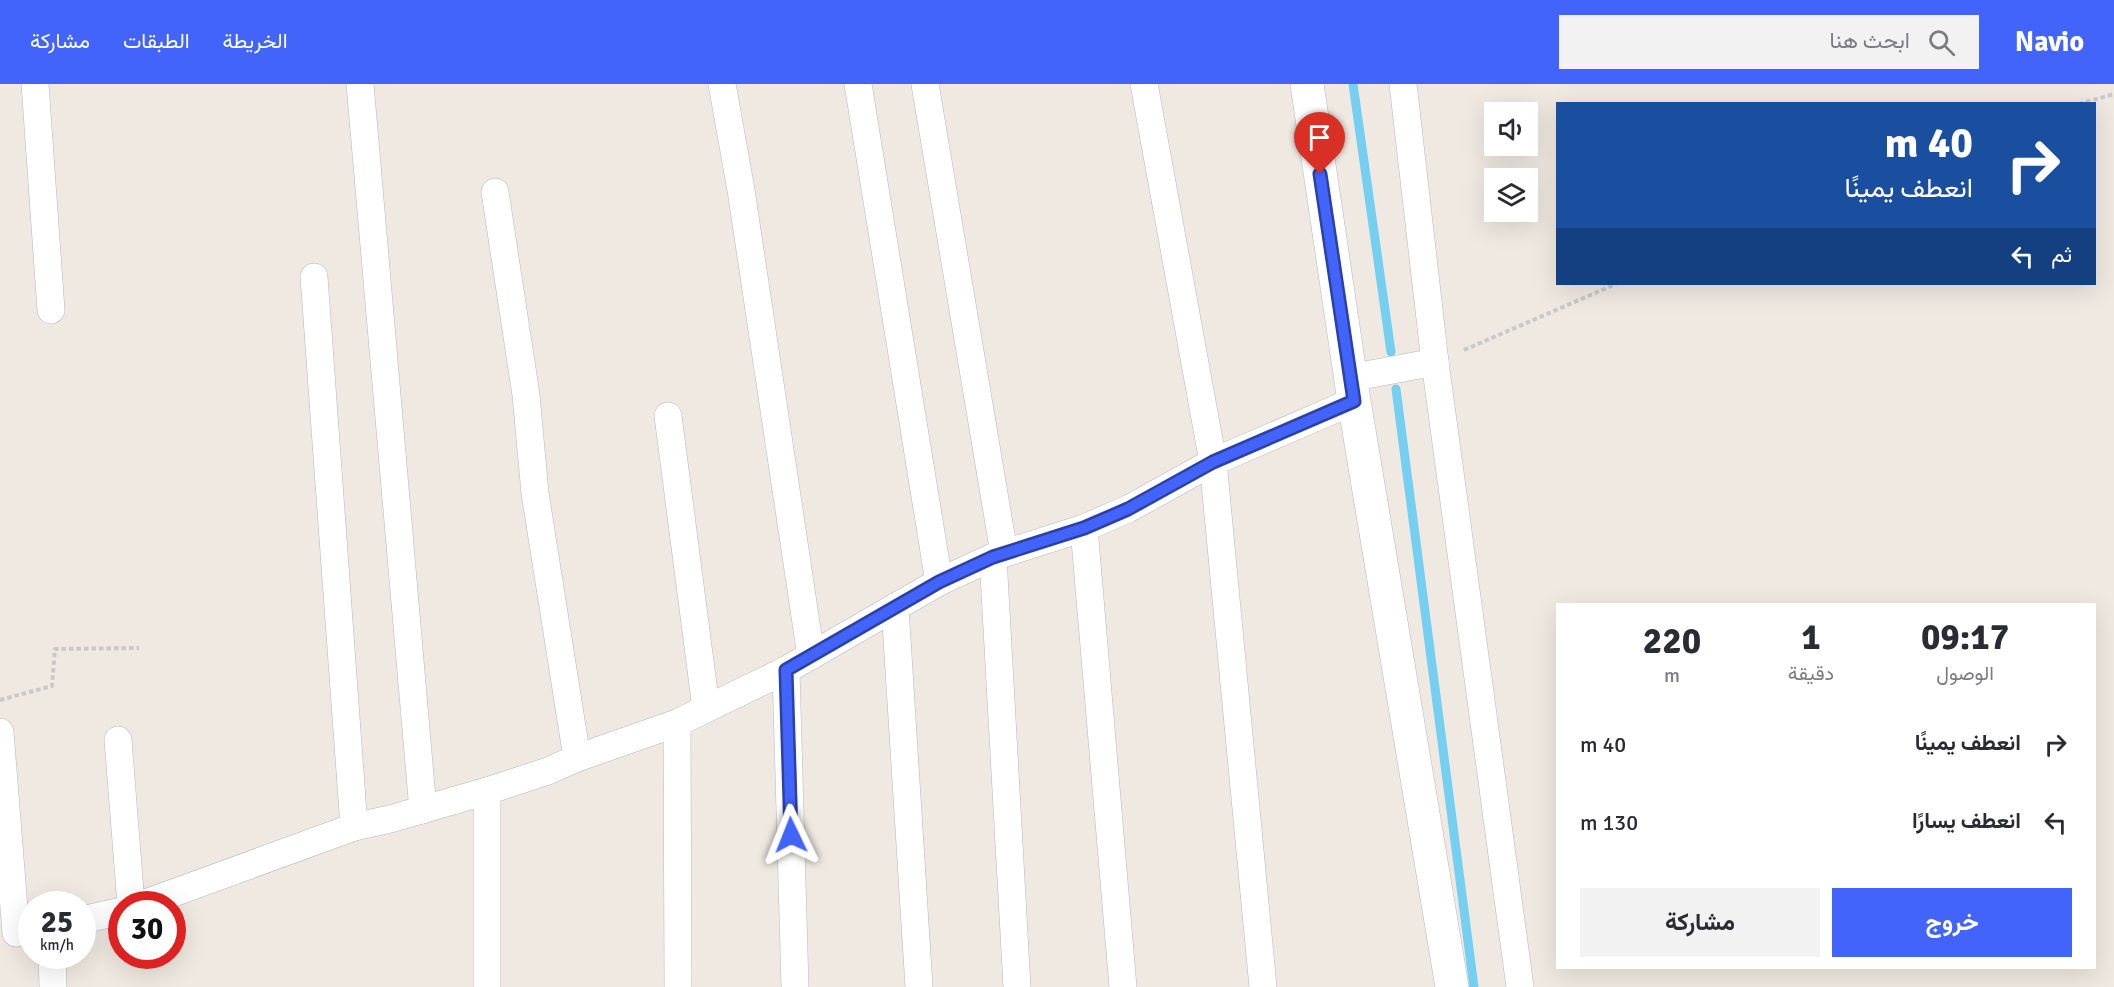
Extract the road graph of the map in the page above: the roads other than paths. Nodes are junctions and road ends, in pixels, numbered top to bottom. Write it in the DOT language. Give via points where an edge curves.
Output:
graph roads {
  1 [pos="35,84"];
  2 [pos="360,84"];
  3 [pos="722,84"];
  4 [pos="858,84"];
  5 [pos="925,84"];
  6 [pos="1144,84"];
  7 [pos="1307,84"];
  8 [pos="1403,84"];
  9 [pos="495,192"];
  10 [pos="314,277"];
  11 [pos="51,310"];
  12 [pos="1435,362"];
  13 [pos="1352,389"];
  14 [pos="668,416"];
  15 [pos="1213,462"];
  16 [pos="1084,528"];
  17 [pos="998,555"];
  18 [pos="939,582"];
  19 [pos="895,607"];
  20 [pos="811,656"];
  21 [pos="786,670"];
  22 [pos="706,708"];
  23 [pos="677,723"];
  24 [pos="0,732"];
  25 [pos="118,740"];
  26 [pos="577,758"];
  27 [pos="487,791"];
  28 [pos="423,810"];
  29 [pos="354,827"];
  30 [pos="130,891"];
  31 [pos="179,891"];
  32 [pos="16,933"];
  33 [pos="52,969"];
  34 [pos="53,987"];
  35 [pos="488,987"];
  36 [pos="678,987"];
  37 [pos="795,987"];
  38 [pos="919,987"];
  39 [pos="1017,987"];
  40 [pos="1123,987"];
  41 [pos="1263,987"];
  42 [pos="1452,987"];
  43 [pos="1520,987"];
  1 -- 11 [label="street"];
  2 -- 28 [label="street"];
  3 -- 20 [label="street"];
  4 -- 18 [label="street"];
  5 -- 17 [label="street"];
  6 -- 15 [label="street"];
  7 -- 13 [label="street"];
  8 -- 12 [label="street"];
  9 -- 26 [label="street" via="526,395 534,493"];
  10 -- 29 [label="street"];
  12 -- 13 [label="street"];
  12 -- 43 [label="street"];
  13 -- 15 [label="street"];
  13 -- 42 [label="street"];
  14 -- 22 [label="street"];
  15 -- 16 [label="street" via="1128,509"];
  15 -- 41 [label="street"];
  16 -- 17 [label="street"];
  16 -- 40 [label="street"];
  17 -- 18 [label="street"];
  17 -- 39 [label="street"];
  18 -- 19 [label="street"];
  19 -- 20 [label="street"];
  19 -- 38 [label="street"];
  20 -- 21 [label="street"];
  21 -- 22 [label="street"];
  21 -- 37 [label="street"];
  22 -- 23 [label="street"];
  23 -- 26 [label="street"];
  23 -- 36 [label="street"];
  24 -- 32 [label="street"];
  25 -- 30 [label="street"];
  26 -- 27 [label="street"];
  27 -- 28 [label="street"];
  27 -- 35 [label="street"];
  28 -- 29 [label="street"];
  29 -- 31 [label="street"];
  33 -- 34 [label="street"];
}
